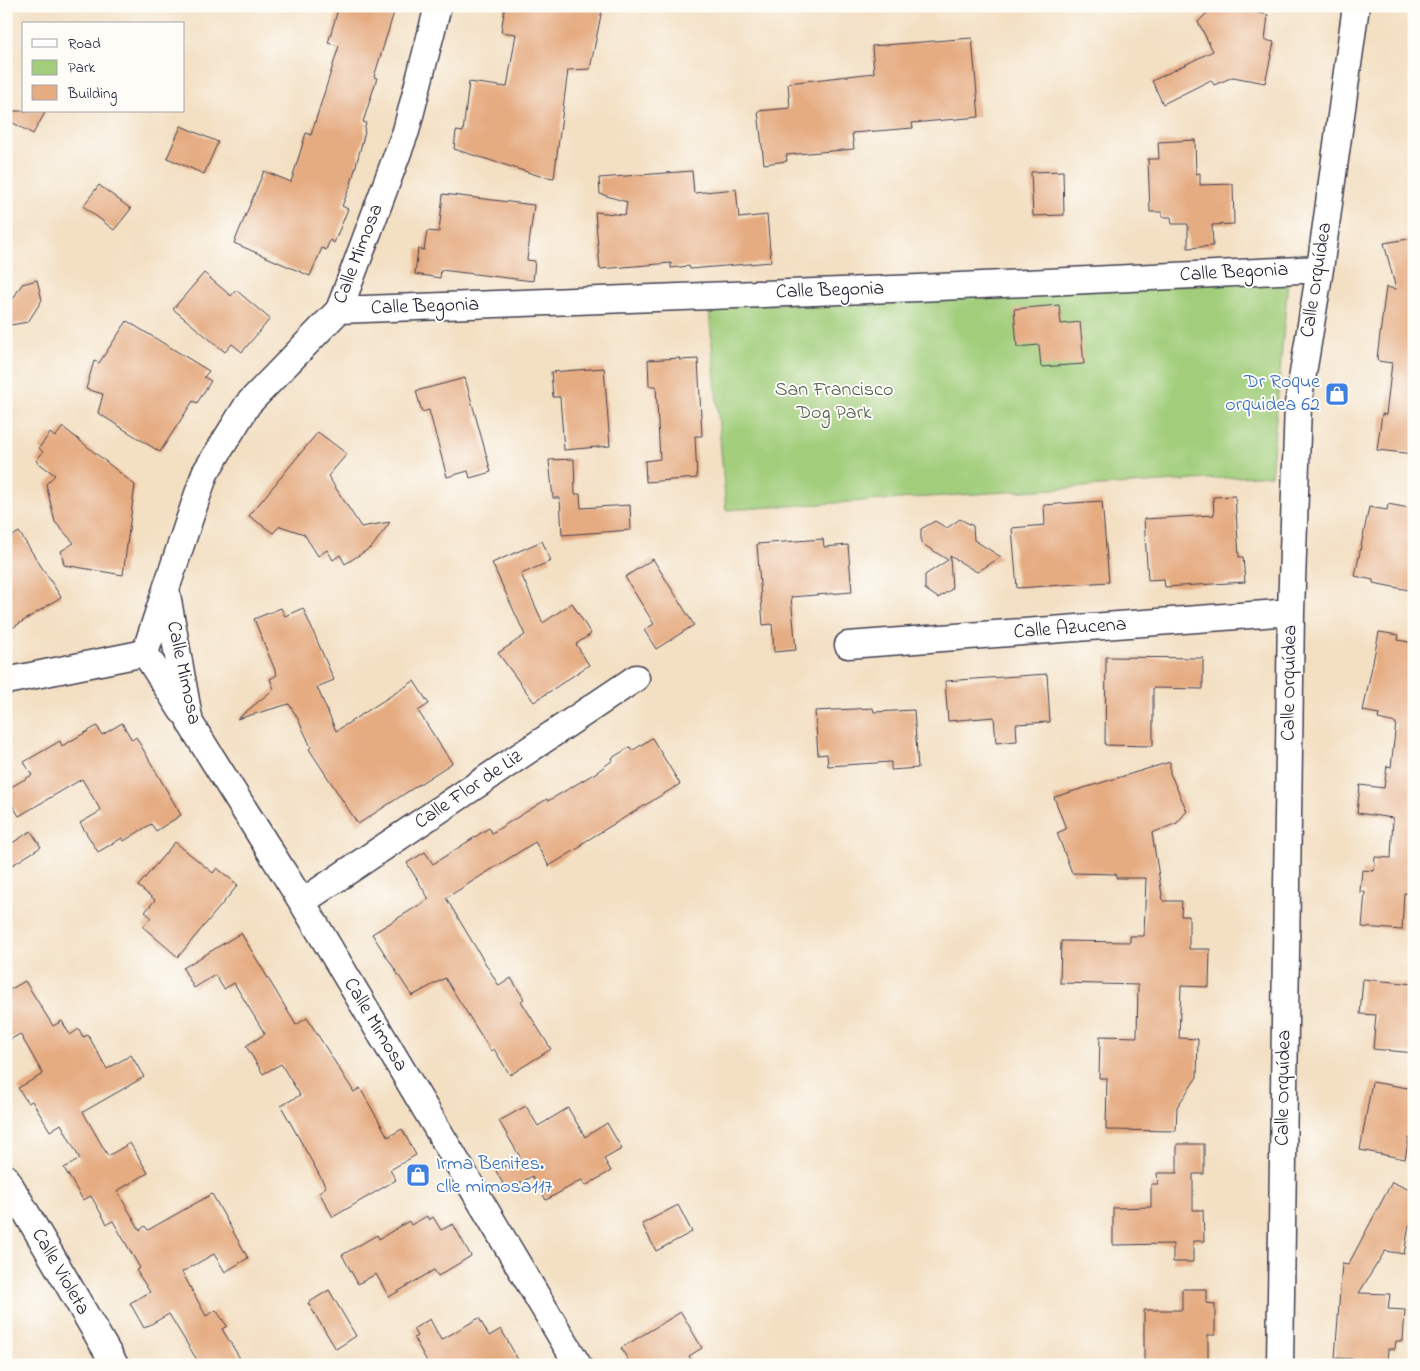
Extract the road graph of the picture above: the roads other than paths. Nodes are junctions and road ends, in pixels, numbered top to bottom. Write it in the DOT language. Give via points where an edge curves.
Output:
graph roads {
  1 [pos="438,6"];
  2 [pos="1356,6"];
  3 [pos="1320,269"];
  4 [pos="340,310"];
  5 [pos="166,589"];
  6 [pos="1291,612"];
  7 [pos="848,645"];
  8 [pos="145,653"];
  9 [pos="636,678"];
  10 [pos="6,681"];
  11 [pos="190,724"];
  12 [pos="302,902"];
  13 [pos="6,1178"];
  14 [pos="115,1365"];
  15 [pos="578,1365"];
  16 [pos="1280,1365"];
  1 -- 4 [label="street, Calle Mimosa" via="406,131"];
  2 -- 3 [label="street, Calle Orquídea"];
  3 -- 4 [label="street, Calle Begonia"];
  3 -- 6 [label="street, Calle Orquídea" via="1298,404"];
  4 -- 5 [label="street, Calle Mimosa" via="248,404 205,473"];
  5 -- 8 [label="street"];
  5 -- 11 [label="street, Calle Mimosa"];
  6 -- 7 [label="street, Calle Azucena"];
  6 -- 16 [label="street, Calle Orquídea"];
  8 -- 10 [label="street"];
  8 -- 11 [label="street"];
  9 -- 12 [label="street, Calle Flor de Liz"];
  11 -- 12 [label="street, Calle Mimosa"];
  12 -- 15 [label="street, Calle Mimosa"];
  13 -- 14 [label="street, Calle Violeta"];
}
